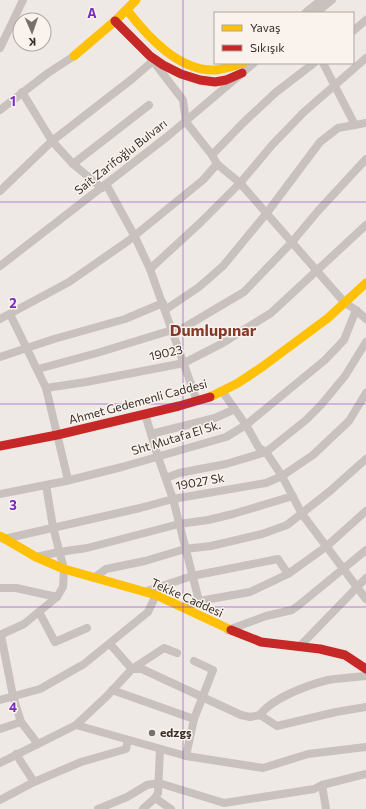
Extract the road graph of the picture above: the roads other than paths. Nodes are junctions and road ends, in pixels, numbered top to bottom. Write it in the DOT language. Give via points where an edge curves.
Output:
graph roads {
  1 [pos="23,0"];
  2 [pos="136,0"];
  3 [pos="321,0"];
  4 [pos="332,0"];
  5 [pos="127,10"];
  6 [pos="306,12"];
  7 [pos="317,12"];
  8 [pos="366,20"];
  9 [pos="115,21"];
  10 [pos="354,30"];
  11 [pos="0,48"];
  12 [pos="74,56"];
  13 [pos="366,58"];
  14 [pos="152,59"];
  15 [pos="240,64"];
  16 [pos="253,64"];
  17 [pos="313,64"];
  18 [pos="324,64"];
  19 [pos="242,73"];
  20 [pos="334,85"];
  21 [pos="22,92"];
  22 [pos="0,102"];
  23 [pos="11,102"];
  24 [pos="149,105"];
  25 [pos="0,110"];
  26 [pos="186,122"];
  27 [pos="366,123"];
  28 [pos="355,125"];
  29 [pos="52,141"];
  30 [pos="212,155"];
  31 [pos="366,159"];
  32 [pos="73,164"];
  33 [pos="217,164"];
  34 [pos="240,183"];
  35 [pos="104,186"];
  36 [pos="0,191"];
  37 [pos="266,214"];
  38 [pos="366,225"];
  39 [pos="134,235"];
  40 [pos="292,242"];
  41 [pos="0,266"];
  42 [pos="150,269"];
  43 [pos="317,271"];
  44 [pos="366,283"];
  45 [pos="345,303"];
  46 [pos="164,306"];
  47 [pos="356,310"];
  48 [pos="10,314"];
  49 [pos="0,319"];
  50 [pos="366,319"];
  51 [pos="172,332"];
  52 [pos="366,342"];
  53 [pos="27,348"];
  54 [pos="0,357"];
  55 [pos="184,363"];
  56 [pos="38,369"];
  57 [pos="46,388"];
  58 [pos="222,391"];
  59 [pos="366,393"];
  60 [pos="197,401"];
  61 [pos="235,409"];
  62 [pos="146,414"];
  63 [pos="246,425"];
  64 [pos="151,434"];
  65 [pos="57,435"];
  66 [pos="0,446"];
  67 [pos="266,452"];
  68 [pos="158,457"];
  69 [pos="366,459"];
  70 [pos="282,476"];
  71 [pos="166,478"];
  72 [pos="68,480"];
  73 [pos="46,485"];
  74 [pos="0,494"];
  75 [pos="293,496"];
  76 [pos="173,499"];
  77 [pos="366,511"];
  78 [pos="302,514"];
  79 [pos="179,524"];
  80 [pos="54,528"];
  81 [pos="2,538"];
  82 [pos="327,546"];
  83 [pos="185,549"];
  84 [pos="366,550"];
  85 [pos="59,552"];
  86 [pos="36,558"];
  87 [pos="64,569"];
  88 [pos="343,569"];
  89 [pos="288,574"];
  90 [pos="192,576"];
  91 [pos="94,578"];
  92 [pos="366,578"];
  93 [pos="358,587"];
  94 [pos="0,588"];
  95 [pos="147,592"];
  96 [pos="156,595"];
  97 [pos="57,597"];
  98 [pos="366,599"];
  99 [pos="199,602"];
  100 [pos="184,607"];
  101 [pos="40,612"];
  102 [pos="87,628"];
  103 [pos="228,630"];
  104 [pos="1,635"];
  105 [pos="110,644"];
  106 [pos="300,647"];
  107 [pos="177,653"];
  108 [pos="194,661"];
  109 [pos="132,669"];
  110 [pos="366,669"];
  111 [pos="366,676"];
  112 [pos="112,690"];
  113 [pos="13,696"];
  114 [pos="202,696"];
  115 [pos="0,700"];
  116 [pos="366,707"];
  117 [pos="260,715"];
  118 [pos="194,719"];
  119 [pos="21,722"];
  120 [pos="76,725"];
  121 [pos="0,729"];
  122 [pos="128,740"];
  123 [pos="38,744"];
  124 [pos="366,747"];
  125 [pos="160,749"];
  126 [pos="16,754"];
  127 [pos="186,756"];
  128 [pos="0,762"];
  129 [pos="366,774"];
  130 [pos="34,782"];
  131 [pos="159,783"];
  132 [pos="322,785"];
  133 [pos="155,798"];
  134 [pos="0,800"];
  135 [pos="222,806"];
  136 [pos="98,809"];
  137 [pos="144,809"];
  138 [pos="170,809"];
  139 [pos="326,809"];
  1 -- 11 [label="street"];
  2 -- 5 [label="street"];
  3 -- 6 [label="street"];
  4 -- 7 [label="street"];
  5 -- 9 [label="street"];
  5 -- 15 [label="street" via="152,40 175,57 196,67 214,70"];
  8 -- 10 [label="street"];
  9 -- 12 [label="street"];
  9 -- 14 [label="street"];
  12 -- 21 [label="street"];
  13 -- 20 [label="street"];
  14 -- 19 [label="street" via="178,72 214,82 229,80"];
  14 -- 26 [label="street" via="183,100"];
  14 -- 29 [label="street" via="132,79"];
  16 -- 19 [label="street, Sait Zarifoğlu Bulvarı"];
  17 -- 30 [label="street" via="243,123"];
  18 -- 20 [label="street"];
  19 -- 26 [label="street, Sait Zarifoğlu Bulvarı"];
  20 -- 28 [label="street"];
  20 -- 34 [label="street" via="304,112"];
  21 -- 23 [label="street"];
  21 -- 29 [label="street"];
  22 -- 23 [label="street"];
  23 -- 25 [label="street"];
  24 -- 32 [label="street"];
  26 -- 30 [label="street"];
  26 -- 35 [label="street, Sait Zarifoğlu Bulvarı"];
  27 -- 28 [label="street"];
  28 -- 37 [label="street" via="338,128 320,142"];
  29 -- 32 [label="street"];
  29 -- 36 [label="street"];
  30 -- 33 [label="street"];
  31 -- 40 [label="street"];
  32 -- 35 [label="street"];
  33 -- 34 [label="street"];
  33 -- 39 [label="street" via="203,180"];
  34 -- 37 [label="street"];
  34 -- 42 [label="street"];
  35 -- 39 [label="street"];
  35 -- 41 [label="street, Sait Zarifoğlu Bulvarı"];
  37 -- 40 [label="street"];
  37 -- 46 [label="street" via="223,266 199,287"];
  38 -- 43 [label="street, 19023"];
  39 -- 42 [label="street"];
  39 -- 48 [label="street" via="68,282"];
  40 -- 43 [label="street"];
  40 -- 51 [label="street" via="244,292"];
  42 -- 46 [label="street"];
  43 -- 45 [label="street"];
  43 -- 55 [label="street, 19023" via="271,313"];
  44 -- 45 [label="street, Ahmet Gedemenli Caddesi"];
  45 -- 47 [label="street"];
  45 -- 58 [label="street, Ahmet Gedemenli Caddesi" via="262,367"];
  46 -- 51 [label="street"];
  46 -- 53 [label="street"];
  47 -- 50 [label="street"];
  47 -- 63 [label="street, Sht Mutafa El Sk." via="344,340 325,360"];
  48 -- 49 [label="street"];
  48 -- 53 [label="street"];
  51 -- 55 [label="street"];
  51 -- 56 [label="street"];
  52 -- 67 [label="street" via="321,405"];
  53 -- 54 [label="street"];
  53 -- 56 [label="street"];
  55 -- 57 [label="street, 19023"];
  55 -- 60 [label="street"];
  56 -- 57 [label="street"];
  57 -- 65 [label="street"];
  58 -- 60 [label="street, Ahmet Gedemenli Caddesi"];
  58 -- 61 [label="street"];
  59 -- 70 [label="street, 19027 Sk" via="349,421 314,455"];
  60 -- 62 [label="street, Ahmet Gedemenli Caddesi"];
  61 -- 63 [label="street"];
  61 -- 64 [label="street" via="215,418"];
  62 -- 64 [label="street"];
  62 -- 65 [label="street, Ahmet Gedemenli Caddesi"];
  63 -- 67 [label="street" via="260,448"];
  63 -- 68 [label="street, Sht Mutafa El Sk." via="226,437"];
  64 -- 68 [label="street"];
  65 -- 66 [label="street, Ahmet Gedemenli Caddesi"];
  65 -- 72 [label="street"];
  67 -- 70 [label="street"];
  67 -- 71 [label="street"];
  68 -- 71 [label="street"];
  68 -- 72 [label="street, Sht Mutafa El Sk."];
  69 -- 78 [label="street"];
  70 -- 75 [label="street"];
  70 -- 76 [label="street, 19027 Sk" via="266,483"];
  71 -- 76 [label="street"];
  72 -- 73 [label="street, Sht Mutafa El Sk."];
  73 -- 74 [label="street, Sht Mutafa El Sk."];
  73 -- 80 [label="street"];
  75 -- 78 [label="street"];
  75 -- 79 [label="street" via="208,520"];
  76 -- 79 [label="street"];
  76 -- 80 [label="street, 19027 Sk"];
  77 -- 82 [label="street"];
  78 -- 82 [label="street"];
  78 -- 83 [label="street" via="287,525 262,534 211,546"];
  79 -- 83 [label="street"];
  79 -- 85 [label="street" via="87,548"];
  80 -- 81 [label="street, 19027 Sk"];
  80 -- 85 [label="street"];
  81 -- 86 [label="street, Tekke Caddesi"];
  82 -- 88 [label="street"];
  82 -- 89 [label="street"];
  83 -- 90 [label="street"];
  83 -- 91 [label="street" via="106,569"];
  84 -- 88 [label="street"];
  85 -- 86 [label="street"];
  85 -- 87 [label="street"];
  86 -- 87 [label="street, Tekke Caddesi"];
  87 -- 91 [label="street, Tekke Caddesi"];
  87 -- 97 [label="street" via="63,587"];
  88 -- 93 [label="street"];
  88 -- 103 [label="street" via="292,610 266,616"];
  89 -- 90 [label="street" via="278,559"];
  89 -- 99 [label="street" via="250,592"];
  90 -- 95 [label="street"];
  90 -- 99 [label="street"];
  91 -- 95 [label="street, Tekke Caddesi"];
  92 -- 93 [label="street"];
  93 -- 98 [label="street"];
  93 -- 106 [label="street"];
  94 -- 97 [label="street" via="16,588"];
  95 -- 96 [label="street, Tekke Caddesi"];
  96 -- 100 [label="street, Tekke Caddesi"];
  96 -- 105 [label="street" via="148,612"];
  97 -- 101 [label="street"];
  99 -- 100 [label="street"];
  100 -- 103 [label="street, Tekke Caddesi"];
  101 -- 102 [label="street" via="55,642"];
  101 -- 104 [label="street" via="24,624"];
  103 -- 106 [label="street, Tekke Caddesi" via="261,642"];
  104 -- 113 [label="street"];
  105 -- 109 [label="street"];
  105 -- 113 [label="street" via="84,664 40,689"];
  106 -- 110 [label="street, Tekke Caddesi" via="345,655"];
  107 -- 109 [label="street" via="164,648"];
  108 -- 114 [label="street" via="213,670"];
  109 -- 112 [label="street"];
  109 -- 114 [label="street" via="142,669"];
  111 -- 117 [label="street" via="328,680 306,687 274,701"];
  112 -- 118 [label="street"];
  112 -- 120 [label="street"];
  113 -- 115 [label="street"];
  113 -- 119 [label="street"];
  114 -- 117 [label="street" via="241,715"];
  114 -- 118 [label="street"];
  116 -- 117 [label="street" via="277,726"];
  118 -- 127 [label="street"];
  119 -- 121 [label="street"];
  119 -- 123 [label="street"];
  120 -- 122 [label="street"];
  120 -- 123 [label="street"];
  122 -- 125 [label="street"];
  122 -- 130 [label="street" via="126,749 81,762"];
  123 -- 126 [label="street"];
  124 -- 127 [label="street" via="308,754 263,768"];
  125 -- 127 [label="street"];
  125 -- 131 [label="street"];
  126 -- 128 [label="street"];
  126 -- 130 [label="street"];
  129 -- 132 [label="street"];
  130 -- 134 [label="street"];
  131 -- 133 [label="street"];
  131 -- 135 [label="street"];
  131 -- 136 [label="street" via="147,785"];
  132 -- 135 [label="street" via="314,789 251,798"];
  132 -- 139 [label="street"];
  133 -- 137 [label="street"];
  133 -- 138 [label="street"];
}
